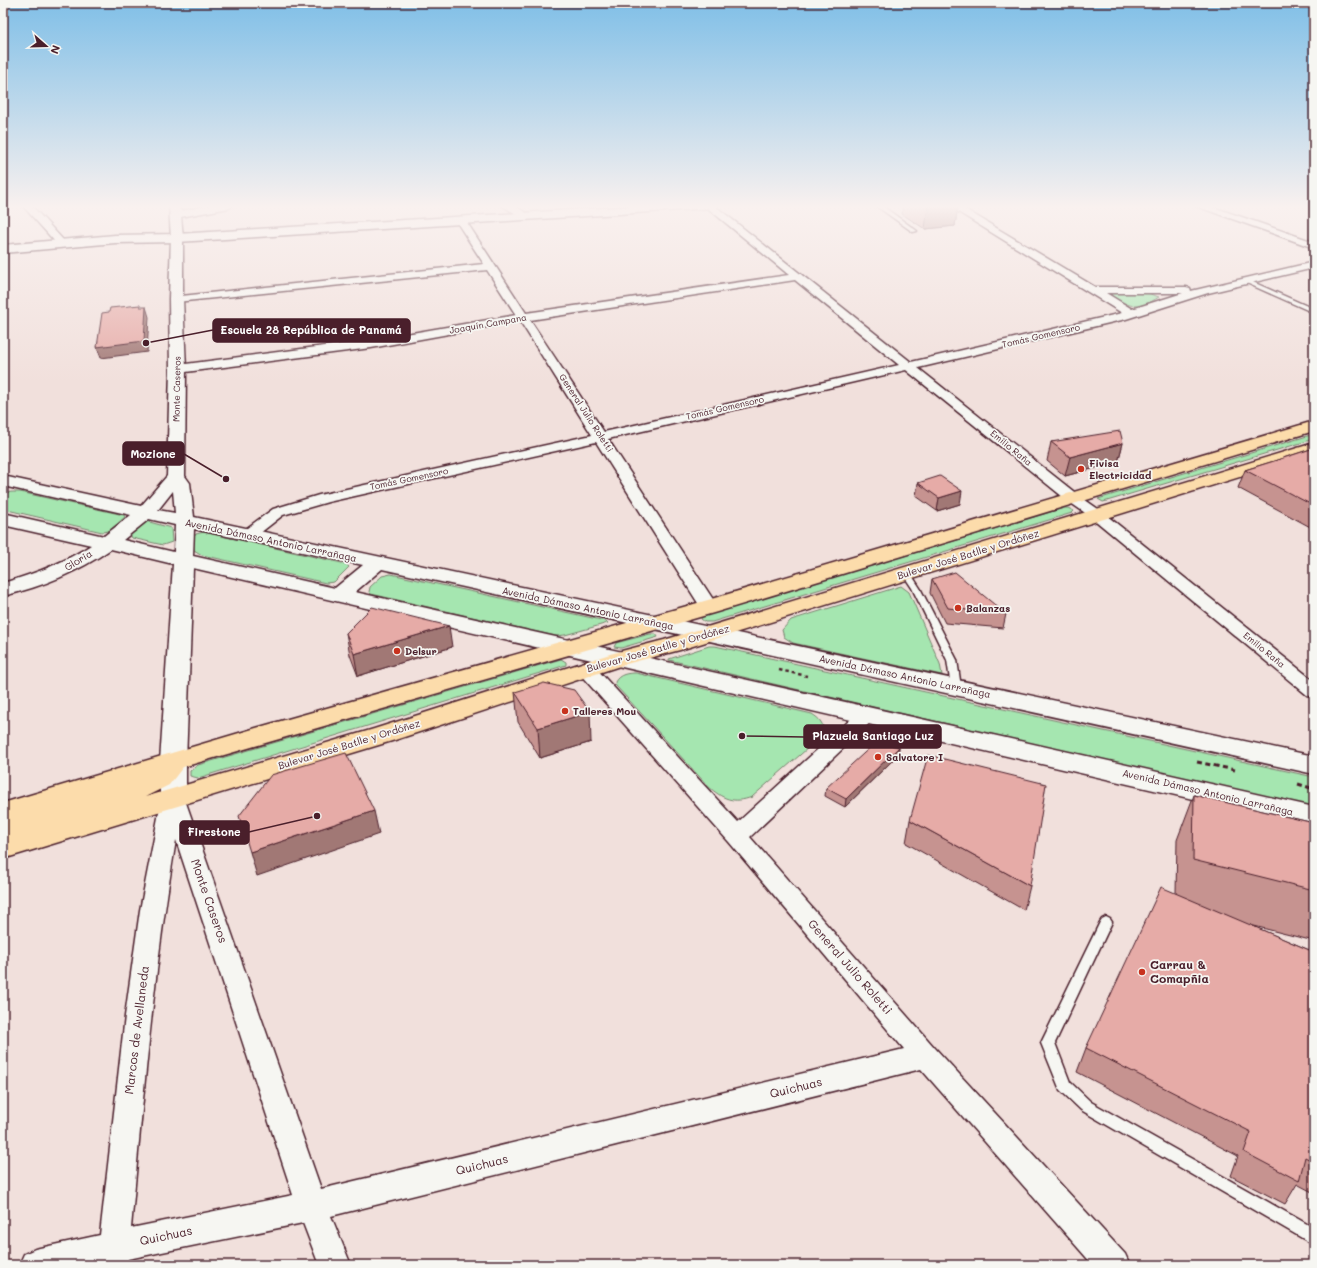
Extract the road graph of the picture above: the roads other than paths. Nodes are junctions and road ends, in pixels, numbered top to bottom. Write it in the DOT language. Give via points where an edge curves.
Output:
graph roads {
  1 [pos="177,264"];
  2 [pos="487,264"];
  3 [pos="780,264"];
  4 [pos="1050,264"];
  5 [pos="1314,265"];
  6 [pos="489,267"];
  7 [pos="796,277"];
  8 [pos="1244,280"];
  9 [pos="1093,290"];
  10 [pos="1205,290"];
  11 [pos="176,299"];
  12 [pos="1314,311"];
  13 [pos="1131,313"];
  14 [pos="524,317"];
  15 [pos="909,366"];
  16 [pos="178,369"];
  17 [pos="1314,426"];
  18 [pos="601,437"];
  19 [pos="1314,448"];
  20 [pos="176,477"];
  21 [pos="3,481"];
  22 [pos="1073,498"];
  23 [pos="145,513"];
  24 [pos="1096,514"];
  25 [pos="3,519"];
  26 [pos="185,522"];
  27 [pos="249,534"];
  28 [pos="104,543"];
  29 [pos="182,560"];
  30 [pos="377,563"];
  31 [pos="906,573"];
  32 [pos="3,590"];
  33 [pos="339,595"];
  34 [pos="709,607"];
  35 [pos="655,622"];
  36 [pos="708,634"];
  37 [pos="567,648"];
  38 [pos="618,659"];
  39 [pos="586,669"];
  40 [pos="956,687"];
  41 [pos="1314,691"];
  42 [pos="868,714"];
  43 [pos="173,762"];
  44 [pos="1314,765"];
  45 [pos="173,797"];
  46 [pos="3,812"];
  47 [pos="1314,817"];
  48 [pos="3,831"];
  49 [pos="737,836"];
  50 [pos="3,849"];
  51 [pos="1106,922"];
  52 [pos="926,1056"];
  53 [pos="312,1206"];
  54 [pos="1314,1237"];
  55 [pos="113,1256"];
  56 [pos="35,1265"];
  57 [pos="335,1265"];
  58 [pos="1114,1265"];
  1 -- 11 [label="street, Monte Caseros"];
  2 -- 6 [label="street, General Julio Roletti"];
  3 -- 7 [label="street, Emilio Raña"];
  4 -- 9 [label="street"];
  5 -- 8 [label="street, Tomás Gomensoro"];
  6 -- 11 [label="street"];
  6 -- 14 [label="street, General Julio Roletti"];
  7 -- 14 [label="street, Joaquín Campana"];
  7 -- 15 [label="street, Emilio Raña"];
  8 -- 10 [label="street, Tomás Gomensoro"];
  8 -- 12 [label="lane"];
  9 -- 10 [label="street, Tomás Gomensoro"];
  9 -- 13 [label="street"];
  10 -- 13 [label="street, Tomás Gomensoro"];
  11 -- 16 [label="street, Monte Caseros"];
  13 -- 15 [label="street, Tomás Gomensoro"];
  14 -- 16 [label="street, Joaquín Campana" via="371,344"];
  14 -- 18 [label="street, General Julio Roletti"];
  15 -- 18 [label="street, Tomás Gomensoro"];
  15 -- 22 [label="street, Emilio Raña"];
  16 -- 20 [label="street, Monte Caseros"];
  17 -- 22 [label="main road"];
  18 -- 27 [label="street, Tomás Gomensoro" via="304,503 278,512"];
  18 -- 34 [label="street, General Julio Roletti"];
  19 -- 24 [label="main road, Bulevar José Batlle y Ordóñez"];
  20 -- 23 [label="street"];
  20 -- 26 [label="street, Monte Caseros" via="182,483"];
  21 -- 23 [label="street, Avenida Dámaso Antonio Larrañaga"];
  22 -- 24 [label="street, Emilio Raña"];
  22 -- 34 [label="main road"];
  23 -- 26 [label="street, Avenida Dámaso Antonio Larrañaga"];
  23 -- 28 [label="street, Gloria"];
  24 -- 31 [label="main road, Bulevar José Batlle y Ordóñez"];
  24 -- 41 [label="street, Emilio Raña"];
  25 -- 28 [label="street, Avenida Dámaso Antonio Larrañaga"];
  26 -- 27 [label="street, Avenida Dámaso Antonio Larrañaga"];
  26 -- 29 [label="street, Monte Caseros"];
  27 -- 30 [label="street, Avenida Dámaso Antonio Larrañaga"];
  28 -- 29 [label="street, Avenida Dámaso Antonio Larrañaga"];
  28 -- 32 [label="street, Gloria" via="62,570"];
  29 -- 33 [label="street, Avenida Dámaso Antonio Larrañaga"];
  29 -- 43 [label="street, Monte Caseros"];
  30 -- 33 [label="street"];
  30 -- 35 [label="street, Avenida Dámaso Antonio Larrañaga"];
  31 -- 36 [label="main road, Bulevar José Batlle y Ordóñez"];
  31 -- 40 [label="lane" via="952,660"];
  33 -- 37 [label="street, Avenida Dámaso Antonio Larrañaga"];
  34 -- 35 [label="main road"];
  35 -- 36 [label="street, Avenida Dámaso Antonio Larrañaga"];
  35 -- 37 [label="main road"];
  36 -- 38 [label="main road, Bulevar José Batlle y Ordóñez"];
  36 -- 40 [label="street, Avenida Dámaso Antonio Larrañaga"];
  37 -- 38 [label="street, Avenida Dámaso Antonio Larrañaga"];
  37 -- 43 [label="main road"];
  38 -- 39 [label="main road, Bulevar José Batlle y Ordóñez"];
  38 -- 42 [label="street, Avenida Dámaso Antonio Larrañaga"];
  39 -- 45 [label="main road, Bulevar José Batlle y Ordóñez" via="382,735"];
  39 -- 49 [label="street, General Julio Roletti"];
  40 -- 44 [label="street, Avenida Dámaso Antonio Larrañaga"];
  42 -- 47 [label="street, Avenida Dámaso Antonio Larrañaga"];
  42 -- 49 [label="street"];
  43 -- 45 [label="street, Monte Caseros"];
  43 -- 46 [label="main road"];
  43 -- 48 [label="main road" via="161,780 141,789"];
  45 -- 50 [label="main road, Bulevar José Batlle y Ordóñez"];
  45 -- 53 [label="street, Monte Caseros"];
  45 -- 55 [label="street, Marcos de Avellaneda" via="152,910 140,1001"];
  49 -- 52 [label="street, General Julio Roletti"];
  51 -- 54 [label="lane" via="1048,1043 1065,1086 1086,1106"];
  52 -- 53 [label="street, Quichuas"];
  52 -- 58 [label="street, General Julio Roletti"];
  53 -- 55 [label="street, Quichuas"];
  53 -- 57 [label="street, Monte Caseros"];
  55 -- 56 [label="street, Quichuas"];
}
